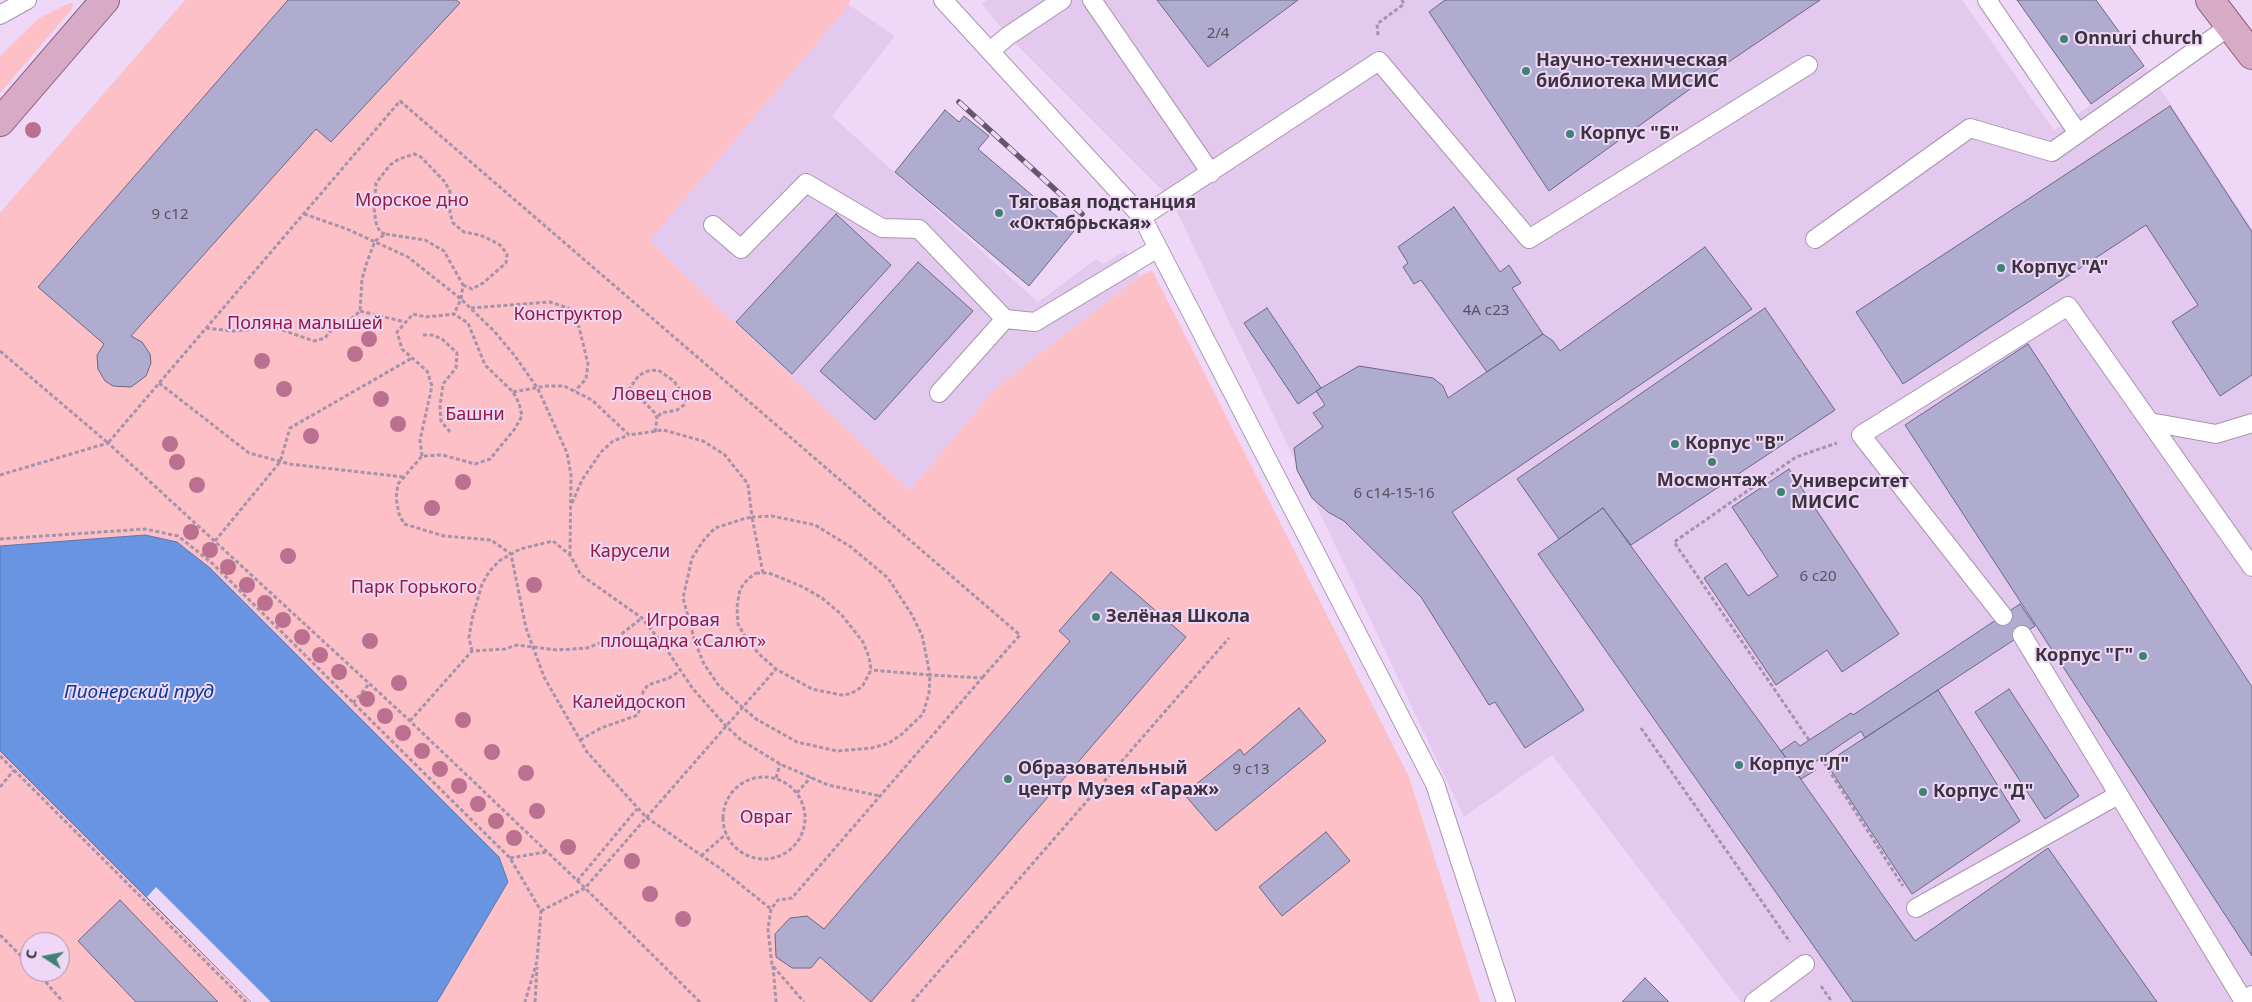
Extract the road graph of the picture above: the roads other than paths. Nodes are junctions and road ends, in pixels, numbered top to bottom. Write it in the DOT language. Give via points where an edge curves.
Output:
graph roads {
  1 [pos="27,0"];
  2 [pos="105,0"];
  3 [pos="943,0"];
  4 [pos="1062,0"];
  5 [pos="1092,0"];
  6 [pos="1987,0"];
  7 [pos="2210,0"];
  8 [pos="0,15"];
  9 [pos="2230,26"];
  10 [pos="990,51"];
  11 [pos="2252,55"];
  12 [pos="1808,65"];
  13 [pos="0,122"];
  14 [pos="2078,133"];
  15 [pos="1211,173"];
  16 [pos="1142,217"];
  17 [pos="713,225"];
  18 [pos="1814,239"];
  19 [pos="1158,248"];
  20 [pos="1005,318"];
  21 [pos="939,393"];
  22 [pos="2150,422"];
  23 [pos="2252,422"];
  24 [pos="2252,567"];
  25 [pos="2003,616"];
  26 [pos="2022,635"];
  27 [pos="2118,795"];
  28 [pos="1916,908"];
  29 [pos="1805,964"];
  30 [pos="2245,999"];
  31 [pos="1506,1002"];
  32 [pos="1754,1002"];
  1 -- 8 [label="lane"];
  2 -- 13 [label="main road"];
  3 -- 10 [label="lane"];
  4 -- 10 [label="lane"];
  5 -- 15 [label="lane"];
  6 -- 14 [label="lane"];
  7 -- 9 [label="main road"];
  9 -- 11 [label="main road"];
  9 -- 14 [label="lane"];
  10 -- 16 [label="lane"];
  12 -- 15 [label="lane" via="1529,239 1379,62"];
  14 -- 18 [label="lane" via="2052,152 1970,128"];
  15 -- 16 [label="lane"];
  16 -- 19 [label="lane"];
  17 -- 20 [label="lane" via="741,249 806,183 882,228 919,229"];
  19 -- 20 [label="lane" via="1036,322"];
  19 -- 31 [label="lane" via="1435,784"];
  20 -- 21 [label="lane"];
  22 -- 23 [label="lane" via="2216,434"];
  22 -- 24 [label="lane"];
  22 -- 25 [label="lane" via="2068,306 1861,435"];
  26 -- 27 [label="lane"];
  27 -- 28 [label="lane"];
  27 -- 30 [label="lane"];
  29 -- 32 [label="lane"];
}
